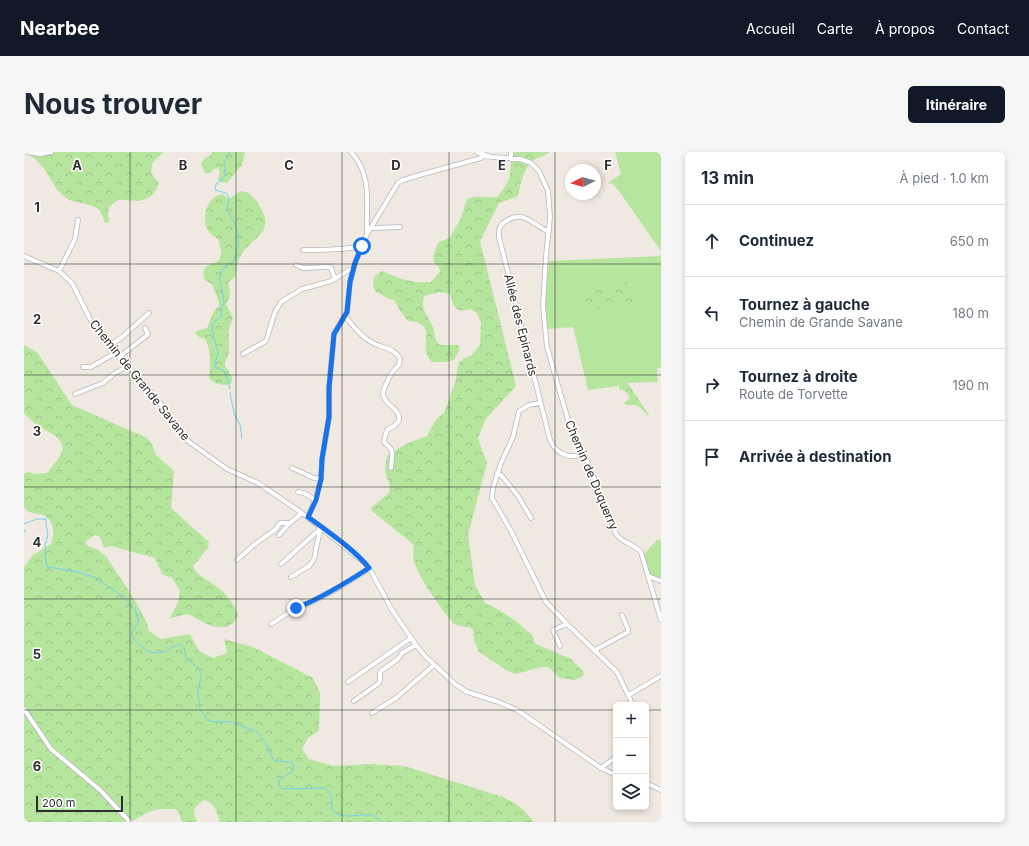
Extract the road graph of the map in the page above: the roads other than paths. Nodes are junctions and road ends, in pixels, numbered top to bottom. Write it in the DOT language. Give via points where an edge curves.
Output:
graph roads {
  1 [pos="26,152"];
  2 [pos="51,152"];
  3 [pos="351,152"];
  4 [pos="477,152"];
  5 [pos="511,152"];
  6 [pos="484,155"];
  7 [pos="511,159"];
  8 [pos="78,220"];
  9 [pos="400,227"];
  10 [pos="372,228"];
  11 [pos="549,232"];
  12 [pos="367,234"];
  13 [pos="362,246"];
  14 [pos="303,250"];
  15 [pos="24,256"];
  16 [pos="296,265"];
  17 [pos="353,270"];
  18 [pos="59,271"];
  19 [pos="335,279"];
  20 [pos="149,313"];
  21 [pos="345,316"];
  22 [pos="145,328"];
  23 [pos="109,346"];
  24 [pos="115,353"];
  25 [pos="243,354"];
  26 [pos="119,357"];
  27 [pos="83,366"];
  28 [pos="128,366"];
  29 [pos="75,394"];
  30 [pos="540,403"];
  31 [pos="582,454"];
  32 [pos="292,468"];
  33 [pos="391,468"];
  34 [pos="497,474"];
  35 [pos="321,479"];
  36 [pos="298,492"];
  37 [pos="316,500"];
  38 [pos="302,513"];
  39 [pos="308,517"];
  40 [pos="531,518"];
  41 [pos="290,523"];
  42 [pos="322,527"];
  43 [pos="279,535"];
  44 [pos="237,560"];
  45 [pos="281,564"];
  46 [pos="369,568"];
  47 [pos="648,576"];
  48 [pos="291,577"];
  49 [pos="661,581"];
  50 [pos="622,615"];
  51 [pos="661,620"];
  52 [pos="271,624"];
  53 [pos="567,624"];
  54 [pos="411,638"];
  55 [pos="416,645"];
  56 [pos="560,646"];
  57 [pos="595,650"];
  58 [pos="434,665"];
  59 [pos="661,676"];
  60 [pos="348,682"];
  61 [pos="629,695"];
  62 [pos="354,701"];
  63 [pos="632,702"];
  64 [pos="24,709"];
  65 [pos="372,713"];
  66 [pos="613,759"];
  67 [pos="601,768"];
  68 [pos="614,774"];
  69 [pos="649,785"];
  70 [pos="661,790"];
  71 [pos="130,822"];
  1 -- 2 [label="street"];
  3 -- 12 [label="street" via="357,158 366,180"];
  4 -- 6 [label="street, Chemin de Duquerry"];
  5 -- 7 [label="street"];
  6 -- 7 [label="street, Chemin de Duquerry"];
  6 -- 10 [label="street" via="402,180"];
  7 -- 11 [label="street, Chemin de Duquerry" via="531,163 539,171 548,191"];
  8 -- 18 [label="street" via="75,239"];
  9 -- 10 [label="street"];
  10 -- 12 [label="street"];
  11 -- 30 [label="street, Allée des Epinards" via="520,216 505,221 499,227 503,257"];
  11 -- 31 [label="street, Chemin de Duquerry" via="543,296 546,342 572,434"];
  12 -- 13 [label="street"];
  13 -- 14 [label="street"];
  13 -- 17 [label="street"];
  15 -- 18 [label="street, Chemin de Grande Savane"];
  16 -- 19 [label="street" via="303,268 330,267"];
  17 -- 19 [label="street"];
  17 -- 21 [label="street"];
  18 -- 23 [label="street, Chemin de Grande Savane" via="75,287 93,324"];
  19 -- 25 [label="street" via="302,289 281,302 275,312 266,341"];
  20 -- 23 [label="street"];
  21 -- 33 [label="street" via="360,333 373,343 388,348 400,359 399,365 391,372 383,393 399,417 396,425 387,430 383,441 393,453"];
  21 -- 35 [label="street" via="334,334 329,417"];
  22 -- 26 [label="street" via="148,334"];
  23 -- 24 [label="street, Chemin de Grande Savane"];
  24 -- 26 [label="street, Chemin de Grande Savane"];
  24 -- 27 [label="street" via="91,367"];
  26 -- 28 [label="street, Chemin de Grande Savane"];
  28 -- 29 [label="street" via="103,383"];
  28 -- 38 [label="street, Chemin de Grande Savane" via="188,441 227,469 258,483"];
  30 -- 31 [label="street, Allée des Epinards" via="553,447 562,454"];
  30 -- 34 [label="street" via="519,410 514,437"];
  31 -- 47 [label="street, Chemin de Duquerry" via="589,465 616,534 641,552"];
  32 -- 35 [label="street"];
  34 -- 40 [label="street" via="501,475 518,496"];
  34 -- 53 [label="street" via="492,498 546,602"];
  35 -- 37 [label="street"];
  36 -- 37 [label="street"];
  37 -- 39 [label="street"];
  38 -- 39 [label="street, Chemin de Grande Savane"];
  38 -- 41 [label="street"];
  39 -- 42 [label="street, Chemin de Grande Savane"];
  41 -- 43 [label="street"];
  41 -- 44 [label="street" via="280,523"];
  42 -- 45 [label="street"];
  42 -- 46 [label="street, Chemin de Grande Savane"];
  42 -- 48 [label="street" via="313,561"];
  46 -- 52 [label="street" via="342,586"];
  46 -- 54 [label="street, Chemin de Grande Savane"];
  47 -- 49 [label="street"];
  47 -- 51 [label="street, Chemin de Duquerry"];
  50 -- 57 [label="street" via="628,632"];
  53 -- 56 [label="street" via="554,630"];
  53 -- 57 [label="street"];
  54 -- 55 [label="street, Chemin de Grande Savane"];
  54 -- 60 [label="street"];
  55 -- 58 [label="street, Chemin de Grande Savane"];
  55 -- 62 [label="street" via="402,653 380,673 379,683"];
  57 -- 61 [label="street" via="617,672"];
  58 -- 65 [label="street" via="396,698"];
  58 -- 67 [label="street, Chemin de Grande Savane" via="462,689 509,705"];
  59 -- 61 [label="street"];
  61 -- 63 [label="street"];
  64 -- 71 [label="street" via="51,749 100,790"];
  66 -- 67 [label="street"];
  67 -- 68 [label="street, Chemin de Grande Savane"];
  69 -- 70 [label="street"];
}
